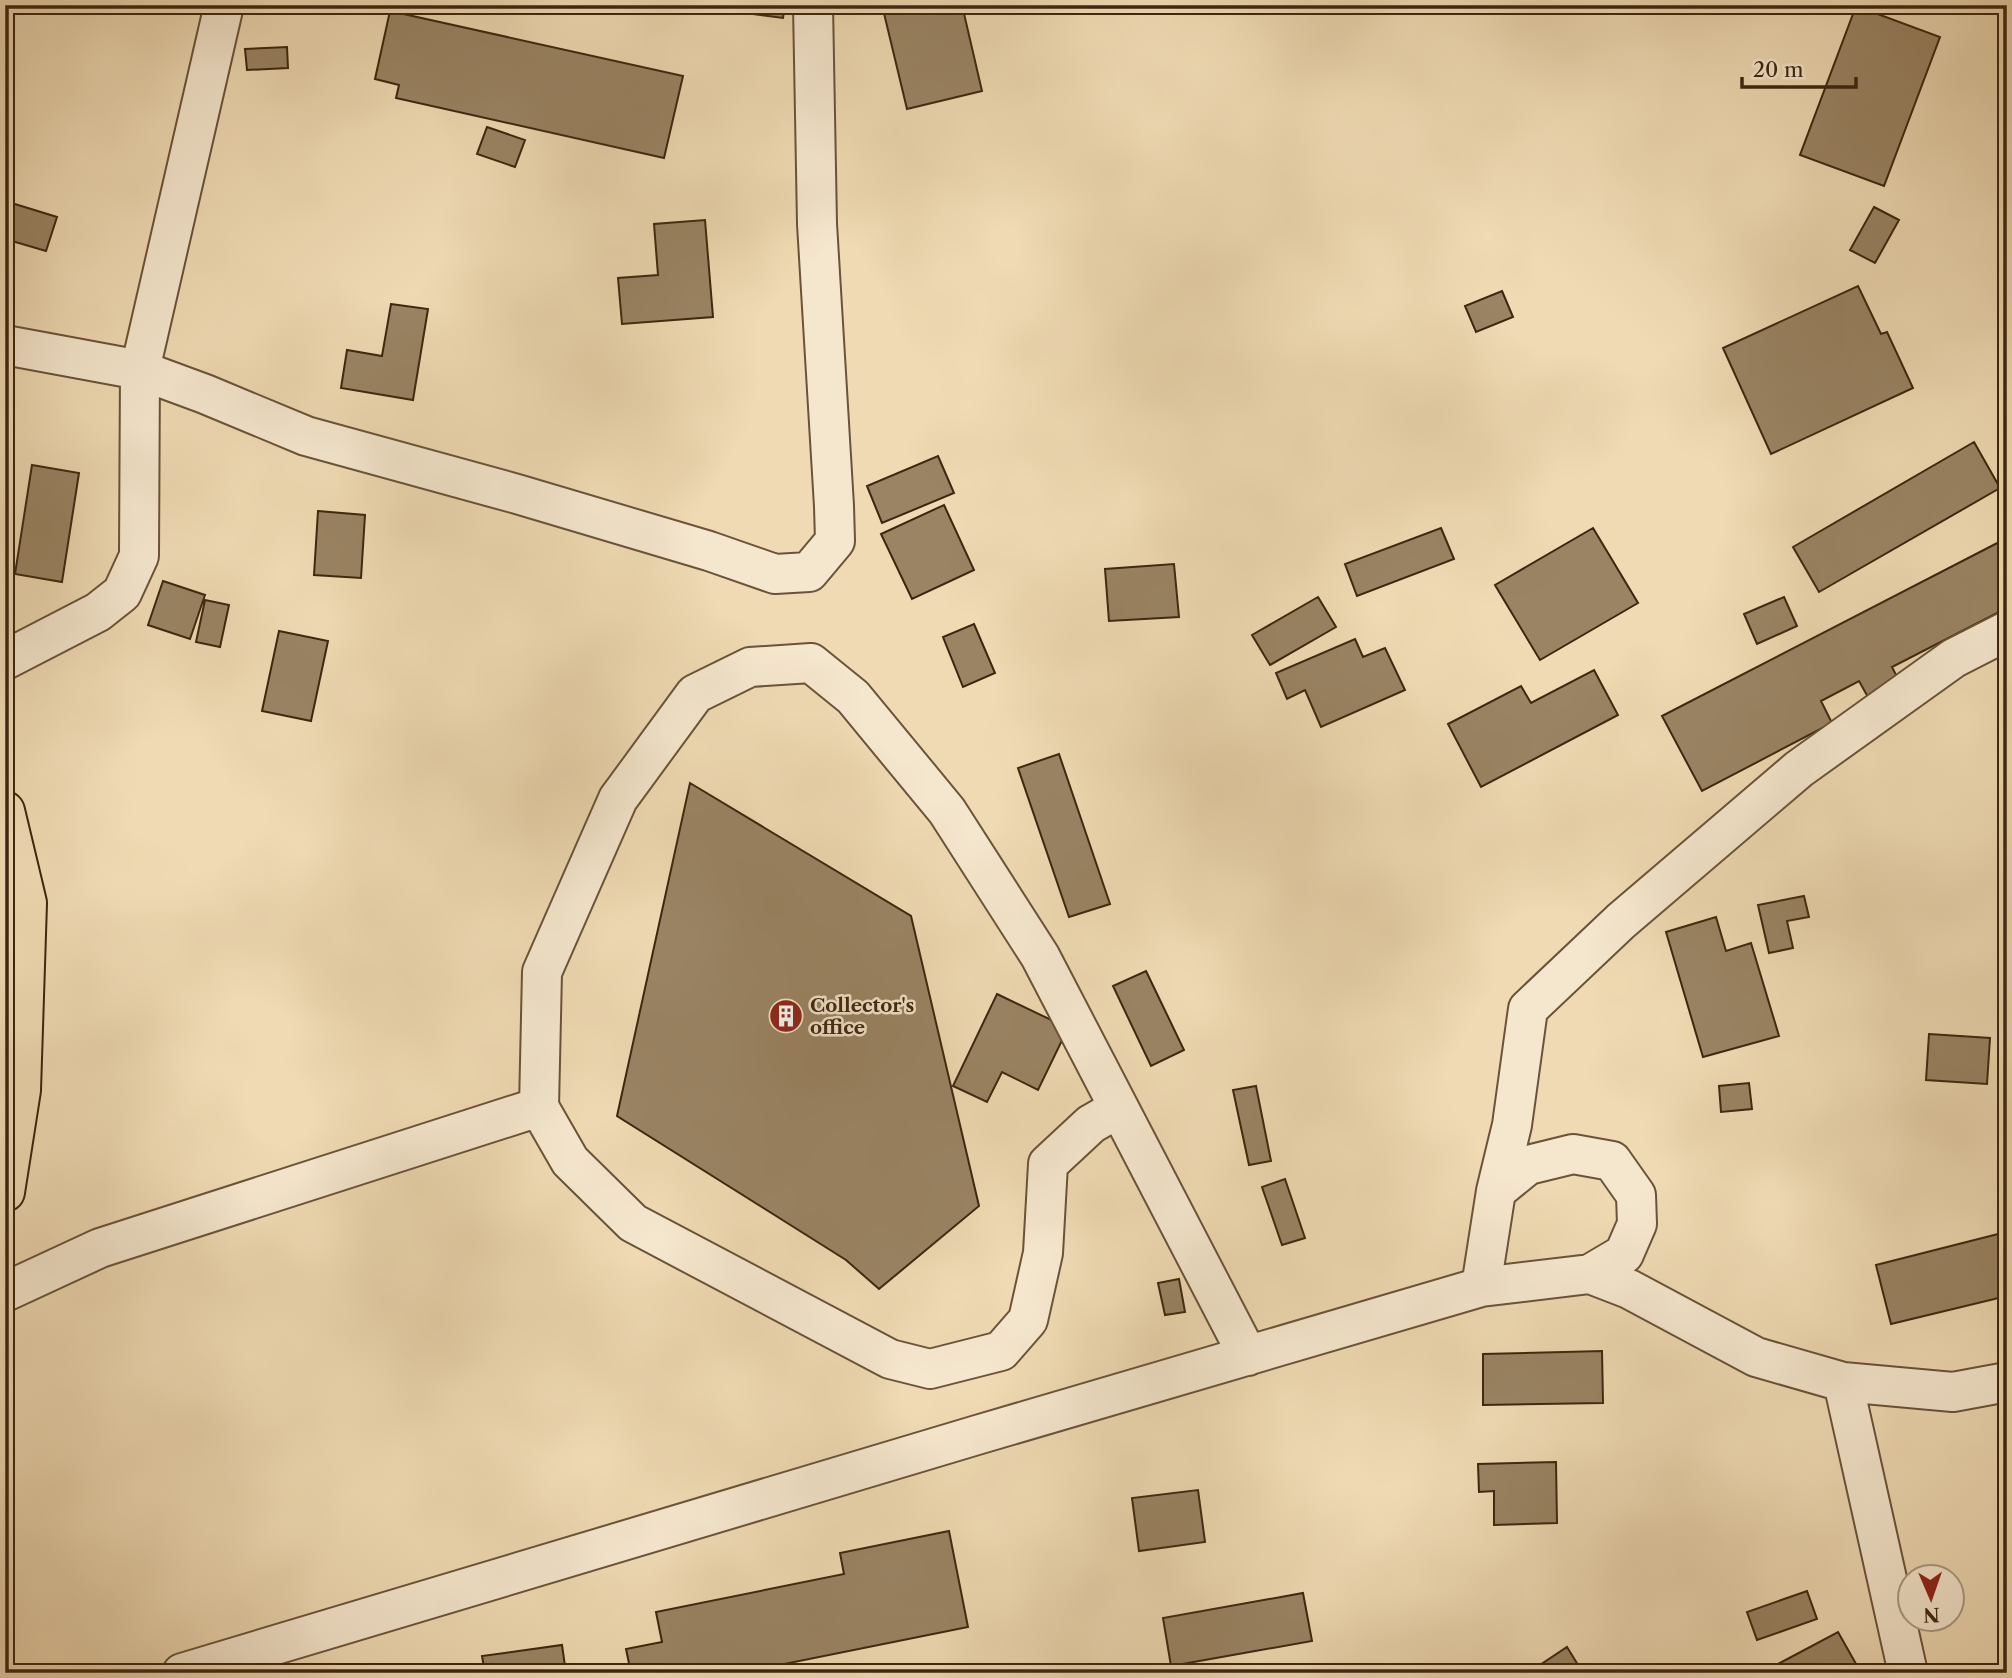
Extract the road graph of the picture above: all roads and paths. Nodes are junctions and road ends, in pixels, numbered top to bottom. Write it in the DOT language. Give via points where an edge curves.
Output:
graph roads {
  1 [pos="223,5"];
  2 [pos="813,5"];
  3 [pos="5,345"];
  4 [pos="140,370"];
  5 [pos="2007,631"];
  6 [pos="5,660"];
  7 [pos="5,811"];
  8 [pos="539,1107"];
  9 [pos="1119,1108"];
  10 [pos="6,1189"];
  11 [pos="1496,1191"];
  12 [pos="1590,1274"];
  13 [pos="1481,1287"];
  14 [pos="5,1292"];
  15 [pos="1248,1356"];
  16 [pos="1843,1382"];
  17 [pos="2007,1382"];
  18 [pos="260,1663"];
  19 [pos="182,1673"];
  20 [pos="1908,1673"];
  1 -- 4 [label="street"];
  2 -- 4 [label="street" via="817,224 835,541 810,572 775,574 517,494 306,436"];
  3 -- 4 [label="street"];
  4 -- 6 [label="street" via="139,556 122,593 98,612"];
  5 -- 11 [label="street" via="1954,658 1799,769 1621,921 1528,1009 1512,1125"];
  7 -- 10 [label="main road" via="27,903 21,1090"];
  8 -- 9 [label="street" via="570,1161 633,1223 890,1359 930,1369 1001,1350 1028,1320 1043,1253 1048,1164 1091,1124"];
  8 -- 9 [label="street" via="542,972 618,799 695,694 750,667 811,663 853,697 947,811 1040,956"];
  8 -- 14 [label="street" via="100,1248"];
  9 -- 15 [label="street"];
  11 -- 12 [label="street" via="1528,1165 1573,1154 1612,1161 1636,1195 1637,1224 1624,1254"];
  11 -- 13 [label="street"];
  12 -- 13 [label="street"];
  12 -- 16 [label="street" via="1629,1289 1756,1357"];
  13 -- 15 [label="street"];
  15 -- 18 [label="street"];
  16 -- 17 [label="street" via="1953,1392"];
  16 -- 20 [label="street"];
  18 -- 19 [label="street"];
}
